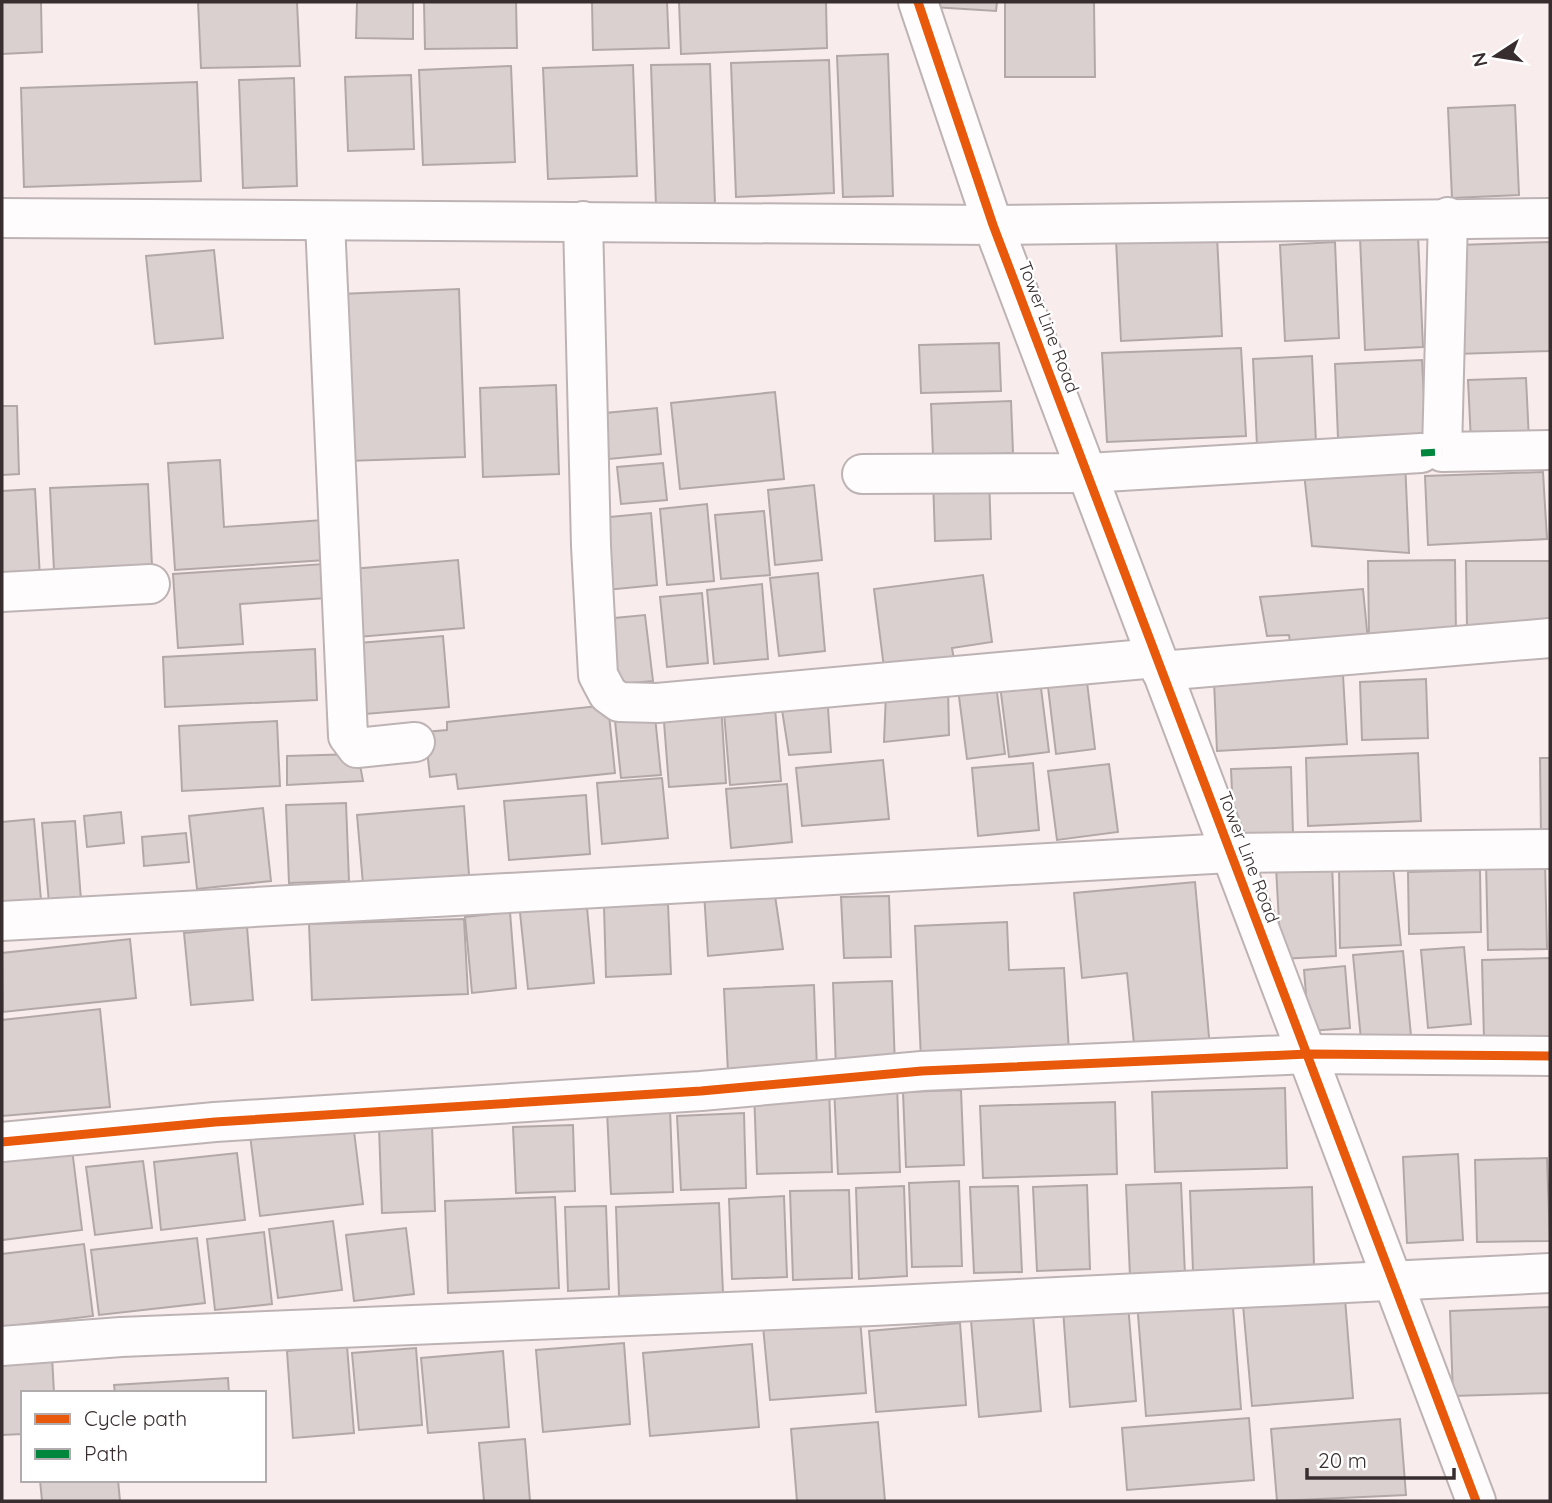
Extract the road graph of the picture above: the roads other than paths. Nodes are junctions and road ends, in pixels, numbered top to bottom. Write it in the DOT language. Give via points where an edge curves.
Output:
graph roads {
  1 [pos="918,2"];
  2 [pos="1448,217"];
  3 [pos="2,218"];
  4 [pos="1550,218"];
  5 [pos="583,221"];
  6 [pos="325,222"];
  7 [pos="993,225"];
  8 [pos="1550,450"];
  9 [pos="1421,453"];
  10 [pos="1088,473"];
  11 [pos="862,474"];
  12 [pos="150,583"];
  13 [pos="2,592"];
  14 [pos="1550,638"];
  15 [pos="1158,665"];
  16 [pos="415,742"];
  17 [pos="1550,849"];
  18 [pos="1230,853"];
  19 [pos="2,921"];
  20 [pos="1308,1054"];
  21 [pos="1550,1055"];
  22 [pos="2,1142"];
  23 [pos="1550,1273"];
  24 [pos="1394,1280"];
  25 [pos="2,1346"];
  26 [pos="1476,1501"];
  1 -- 7 [label="street, Tower Line Road"];
  2 -- 4 [label="street"];
  2 -- 7 [label="street"];
  2 -- 8 [label="street" via="1442,452"];
  3 -- 6 [label="street"];
  5 -- 6 [label="street"];
  5 -- 7 [label="street"];
  5 -- 15 [label="street" via="591,547 598,675 608,694 619,702 657,703"];
  6 -- 16 [label="street" via="348,736 358,748"];
  7 -- 10 [label="street, Tower Line Road"];
  9 -- 10 [label="street"];
  10 -- 11 [label="street"];
  10 -- 15 [label="street, Tower Line Road"];
  12 -- 13 [label="street"];
  14 -- 15 [label="street"];
  15 -- 18 [label="street, Tower Line Road"];
  17 -- 18 [label="street"];
  18 -- 19 [label="street"];
  18 -- 20 [label="street, Tower Line Road"];
  20 -- 21 [label="street"];
  20 -- 22 [label="street" via="922,1072 215,1122"];
  20 -- 24 [label="street, Tower Line Road"];
  23 -- 24 [label="street"];
  24 -- 25 [label="street" via="121,1336"];
  24 -- 26 [label="street, Tower Line Road"];
}
